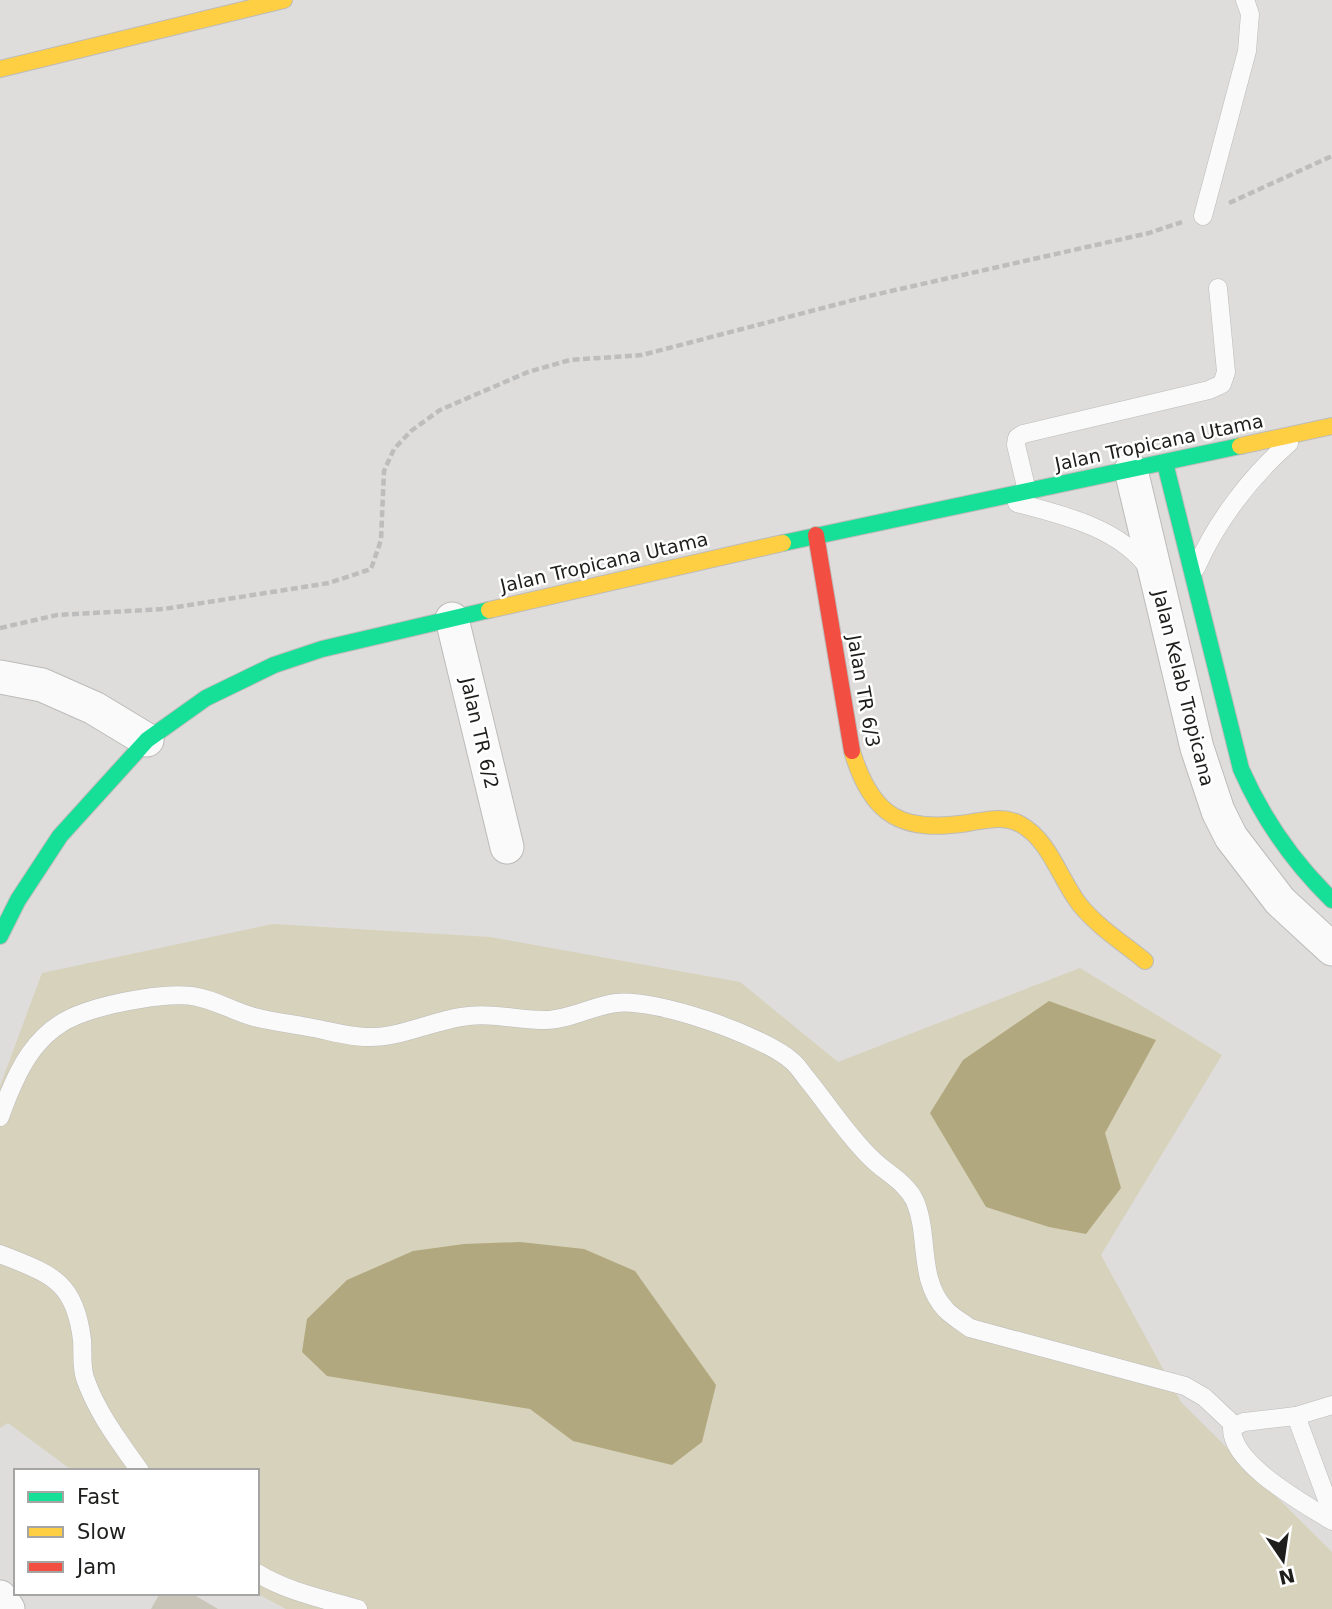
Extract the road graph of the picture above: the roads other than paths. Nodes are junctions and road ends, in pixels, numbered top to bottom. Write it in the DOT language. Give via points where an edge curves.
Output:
graph roads {
  1 [pos="284,0"];
  2 [pos="1245,0"];
  3 [pos="0,69"];
  4 [pos="1203,216"];
  5 [pos="1218,288"];
  6 [pos="1332,426"];
  7 [pos="1299,433"];
  8 [pos="1165,463"];
  9 [pos="1131,470"];
  10 [pos="1027,491"];
  11 [pos="1000,498"];
  12 [pos="816,535"];
  13 [pos="1193,575"];
  14 [pos="1157,580"];
  15 [pos="452,619"];
  16 [pos="0,677"];
  17 [pos="148,740"];
  18 [pos="507,847"];
  19 [pos="1332,900"];
  20 [pos="0,936"];
  21 [pos="1332,950"];
  22 [pos="1145,961"];
  23 [pos="0,1117"];
  24 [pos="0,1254"];
  25 [pos="1332,1405"];
  26 [pos="1296,1416"];
  27 [pos="1235,1426"];
  28 [pos="139,1469"];
  29 [pos="1325,1476"];
  30 [pos="1332,1513"];
  31 [pos="1332,1521"];
  32 [pos="259,1574"];
  33 [pos="0,1597"];
  34 [pos="8,1609"];
  35 [pos="358,1609"];
  1 -- 3 [label="street"];
  2 -- 4 [label="lane" via="1250,14 1247,51"];
  5 -- 10 [label="lane" via="1226,372 1222,384 1023,434 1016,445"];
  6 -- 7 [label="street, Jalan Tropicana Utama"];
  7 -- 8 [label="street, Jalan Tropicana Utama"];
  7 -- 13 [label="lane" via="1273,457 1230,511"];
  8 -- 9 [label="street, Jalan Tropicana Utama"];
  8 -- 13 [label="street, Jalan Kelab Tropicana"];
  9 -- 10 [label="street, Jalan Tropicana Utama"];
  9 -- 14 [label="street, Jalan Kelab Tropicana"];
  10 -- 11 [label="street, Jalan Tropicana Utama"];
  11 -- 12 [label="street, Jalan Tropicana Utama"];
  11 -- 14 [label="lane" via="1056,513 1123,543"];
  12 -- 15 [label="street, Jalan Tropicana Utama"];
  12 -- 22 [label="street, Jalan TR 6/3" via="852,754 885,813 907,825 933,828 1010,820 1028,830 1044,847 1073,897"];
  13 -- 19 [label="street, Jalan Kelab Tropicana" via="1233,744 1250,791 1282,841"];
  14 -- 21 [label="street, Jalan Kelab Tropicana" via="1197,748 1218,811 1231,837 1280,901"];
  15 -- 17 [label="street, Jalan Tropicana Utama" via="274,665 206,698"];
  15 -- 18 [label="street, Jalan TR 6/2"];
  16 -- 17 [label="street" via="43,685"];
  17 -- 20 [label="street, Jalan Tropicana Utama" via="60,836"];
  23 -- 27 [label="lane" via="26,1058 60,1022 129,1002 197,997 254,1017 366,1037 487,1014 548,1020 617,1003 682,1012 723,1026 791,1060 848,1132 914,1199 926,1275 946,1310 970,1328 1185,1386 1204,1396"];
  24 -- 28 [label="lane" via="42,1271 65,1288 75,1309 84,1374 93,1400"];
  25 -- 26 [label="lane"];
  26 -- 27 [label="lane"];
  26 -- 29 [label="lane"];
  27 -- 31 [label="lane" via="1233,1438 1272,1484"];
  29 -- 30 [label="lane"];
  32 -- 35 [label="lane"];
  33 -- 34 [label="street"];
}
